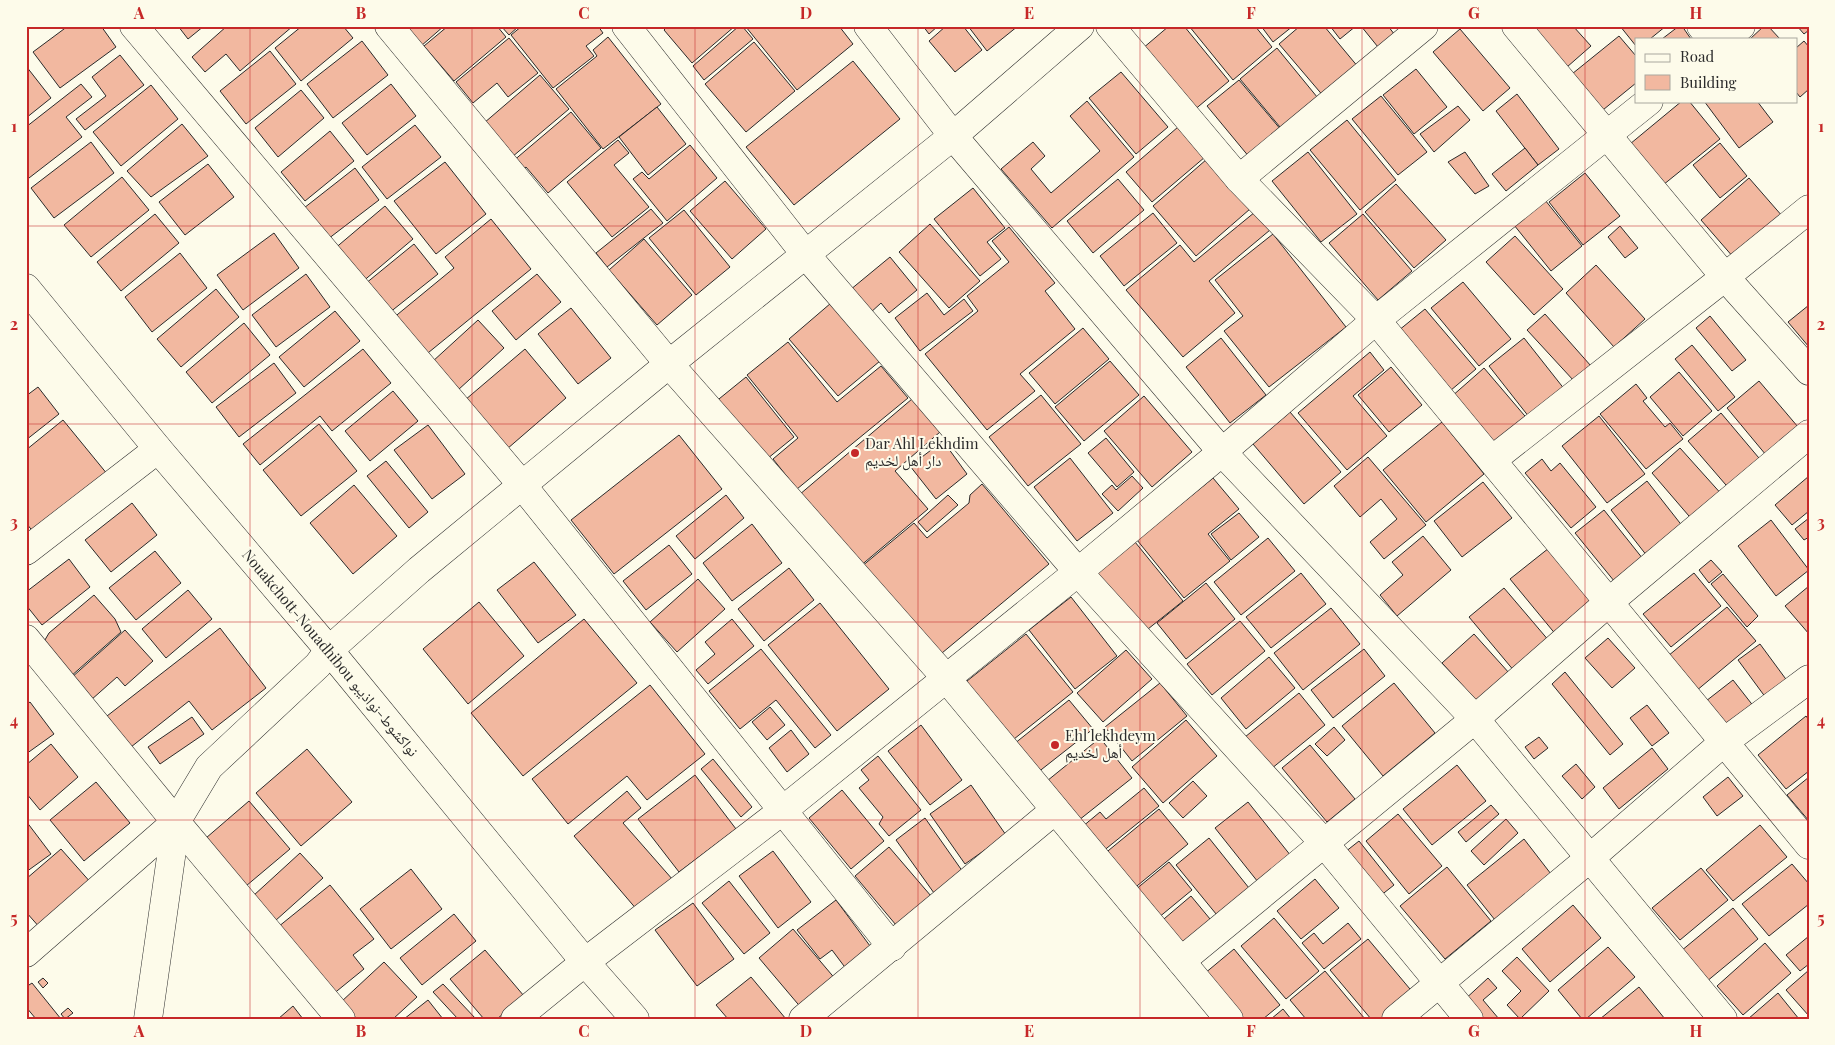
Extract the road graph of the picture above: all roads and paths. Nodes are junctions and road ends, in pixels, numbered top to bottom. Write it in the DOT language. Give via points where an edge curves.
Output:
graph roads {
  1 [pos="134,26"];
  2 [pos="389,26"];
  3 [pos="626,26"];
  4 [pos="868,26"];
  5 [pos="1080,26"];
  6 [pos="1110,26"];
  7 [pos="1424,26"];
  8 [pos="1516,26"];
  9 [pos="1701,26"];
  10 [pos="1741,26"];
  11 [pos="1710,38"];
  12 [pos="1727,38"];
  13 [pos="1648,102"];
  14 [pos="953,136"];
  15 [pos="1607,136"];
  16 [pos="1239,179"];
  17 [pos="1809,209"];
  18 [pos="806,255"];
  19 [pos="1726,277"];
  20 [pos="26,288"];
  21 [pos="1376,320"];
  22 [pos="669,364"];
  23 [pos="1809,370"];
  24 [pos="1809,434"];
  25 [pos="158,449"];
  26 [pos="1222,452"];
  27 [pos="1492,460"];
  28 [pos="522,485"];
  29 [pos="26,551"];
  30 [pos="1078,572"];
  31 [pos="1609,602"];
  32 [pos="26,639"];
  33 [pos="329,650"];
  34 [pos="946,678"];
  35 [pos="1809,679"];
  36 [pos="1475,719"];
  37 [pos="1724,742"];
  38 [pos="1055,810"];
  39 [pos="782,811"];
  40 [pos="176,822"];
  41 [pos="1324,843"];
  42 [pos="1809,845"];
  43 [pos="1590,858"];
  44 [pos="892,947"];
  45 [pos="28,948"];
  46 [pos="1181,961"];
  47 [pos="585,962"];
  48 [pos="1440,983"];
  49 [pos="148,1019"];
  50 [pos="341,1019"];
  51 [pos="515,1019"];
  52 [pos="635,1019"];
  53 [pos="803,1019"];
  54 [pos="1229,1019"];
  55 [pos="1396,1019"];
  56 [pos="1469,1019"];
  57 [pos="1723,1019"];
  1 -- 28 [label="main road"];
  2 -- 22 [label="main road"];
  3 -- 18 [label="main road"];
  4 -- 14 [label="main road"];
  5 -- 14 [label="main road"];
  6 -- 16 [label="main road"];
  7 -- 16 [label="main road"];
  8 -- 15 [label="main road"];
  9 -- 11 [label="main road"];
  10 -- 12 [label="main road"];
  13 -- 15 [label="main road"];
  14 -- 18 [label="main road"];
  14 -- 26 [label="main road"];
  15 -- 19 [label="main road"];
  15 -- 21 [label="main road"];
  16 -- 21 [label="main road"];
  17 -- 19 [label="main road"];
  18 -- 22 [label="main road"];
  18 -- 30 [label="main road"];
  19 -- 23 [label="main road"];
  19 -- 27 [label="main road"];
  20 -- 25 [label="main road, Nouakchott-Nouadhibou نواكشوط-نواذيبو"];
  21 -- 26 [label="main road"];
  21 -- 27 [label="main road"];
  22 -- 28 [label="main road"];
  22 -- 34 [label="main road"];
  24 -- 31 [label="main road"];
  25 -- 29 [label="main road"];
  25 -- 33 [label="main road, Nouakchott-Nouadhibou نواكشوط-نواذيبو"];
  26 -- 30 [label="main road"];
  26 -- 36 [label="main road"];
  27 -- 31 [label="main road"];
  28 -- 33 [label="main road"];
  28 -- 39 [label="main road"];
  30 -- 34 [label="main road"];
  30 -- 41 [label="main road"];
  31 -- 36 [label="main road"];
  31 -- 37 [label="main road"];
  32 -- 40 [label="main road"];
  33 -- 40 [label="main road" via="318,665 209,767"];
  33 -- 47 [label="main road, Nouakchott-Nouadhibou نواكشوط-نواذيبو"];
  34 -- 38 [label="main road"];
  34 -- 39 [label="main road"];
  35 -- 37 [label="main road"];
  36 -- 41 [label="main road"];
  36 -- 43 [label="main road"];
  37 -- 42 [label="main road"];
  37 -- 43 [label="main road"];
  38 -- 44 [label="main road"];
  38 -- 46 [label="main road"];
  39 -- 44 [label="main road"];
  39 -- 47 [label="main road"];
  40 -- 45 [label="main road"];
  40 -- 49 [label="main road"];
  40 -- 50 [label="main road"];
  41 -- 46 [label="main road"];
  41 -- 48 [label="main road"];
  43 -- 48 [label="main road"];
  43 -- 57 [label="main road"];
  44 -- 53 [label="main road"];
  46 -- 54 [label="main road"];
  47 -- 51 [label="main road"];
  47 -- 52 [label="main road, Nouakchott-Nouadhibou نواكشوط-نواذيبو"];
  48 -- 55 [label="main road"];
  48 -- 56 [label="main road"];
}
